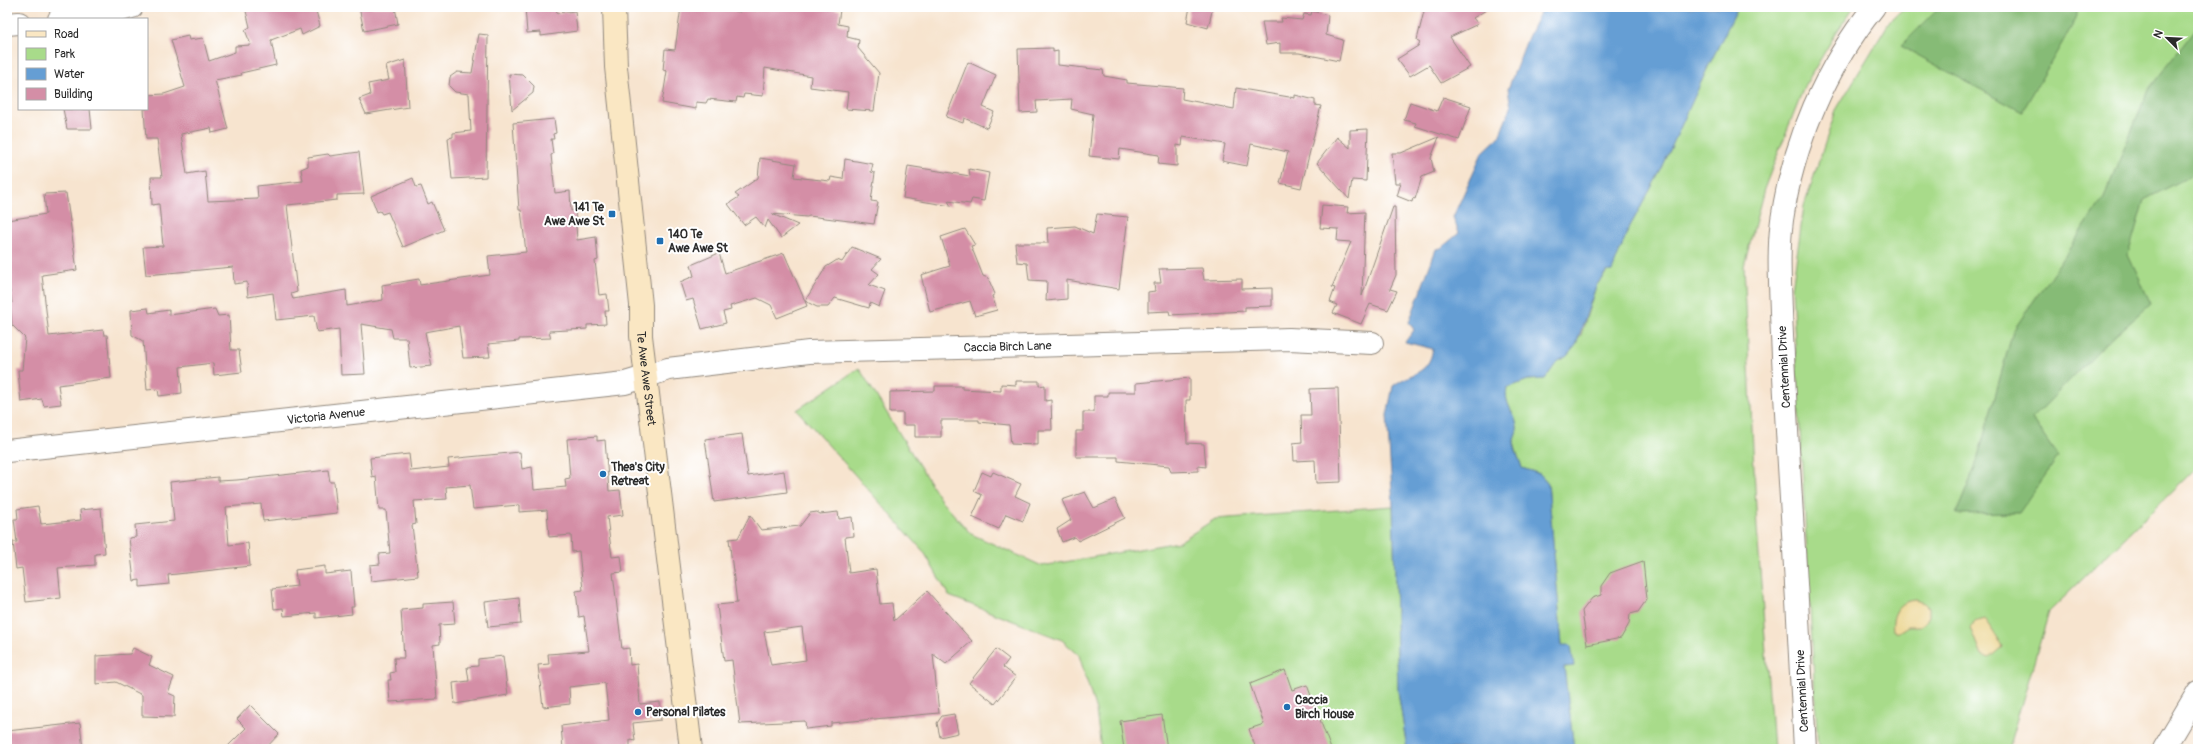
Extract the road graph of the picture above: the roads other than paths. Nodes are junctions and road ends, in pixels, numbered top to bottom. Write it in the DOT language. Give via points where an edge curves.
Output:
graph roads {
  1 [pos="132,7"];
  2 [pos="614,7"];
  3 [pos="1874,7"];
  4 [pos="69,18"];
  5 [pos="18,23"];
  6 [pos="7,24"];
  7 [pos="1372,343"];
  8 [pos="645,377"];
  9 [pos="7,451"];
  10 [pos="2198,692"];
  11 [pos="691,749"];
  12 [pos="1805,749"];
  13 [pos="2164,749"];
  1 -- 4 [label="street" via="107,14"];
  2 -- 8 [label="main road, Te Awe Awe Street" via="616,67 641,305"];
  3 -- 12 [label="street, Centennial Drive" via="1838,61 1810,118 1790,178 1782,220 1779,258 1782,348"];
  5 -- 6 [label="street"];
  7 -- 8 [label="street, Caccia Birch Lane" via="1289,339 809,352 668,369"];
  8 -- 9 [label="street, Victoria Avenue" via="625,383"];
  8 -- 11 [label="main road, Te Awe Awe Street"];
  10 -- 13 [label="street"];
}
